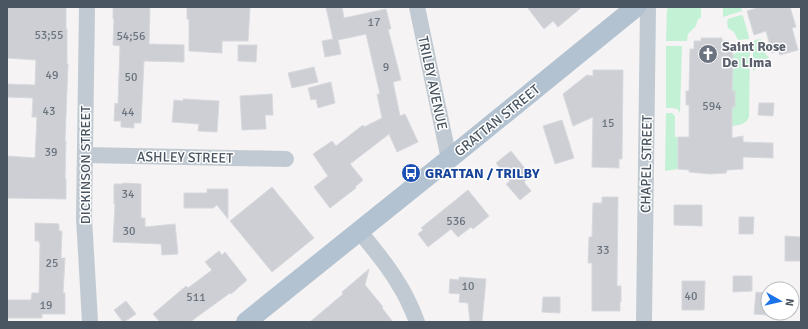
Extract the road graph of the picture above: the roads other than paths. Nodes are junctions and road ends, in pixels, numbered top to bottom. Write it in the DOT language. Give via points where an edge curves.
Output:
graph roads {
  1 [pos="87,7"];
  2 [pos="417,7"];
  3 [pos="636,7"];
  4 [pos="648,7"];
  5 [pos="85,155"];
  6 [pos="286,159"];
  7 [pos="449,159"];
  8 [pos="359,231"];
  9 [pos="90,322"];
  10 [pos="246,322"];
  11 [pos="417,322"];
  12 [pos="644,322"];
  1 -- 5 [label="street, DICKINSON STREET"];
  2 -- 7 [label="street, TRILBY AVENUE"];
  3 -- 7 [label="main road, GRATTAN STREET"];
  4 -- 12 [label="street, CHAPEL STREET"];
  5 -- 6 [label="street, ASHLEY STREET"];
  5 -- 9 [label="street, DICKINSON STREET" via="84,218"];
  7 -- 8 [label="main road, GRATTAN STREET"];
  8 -- 10 [label="main road, GRATTAN STREET"];
  8 -- 11 [label="street" via="398,283"];
}
